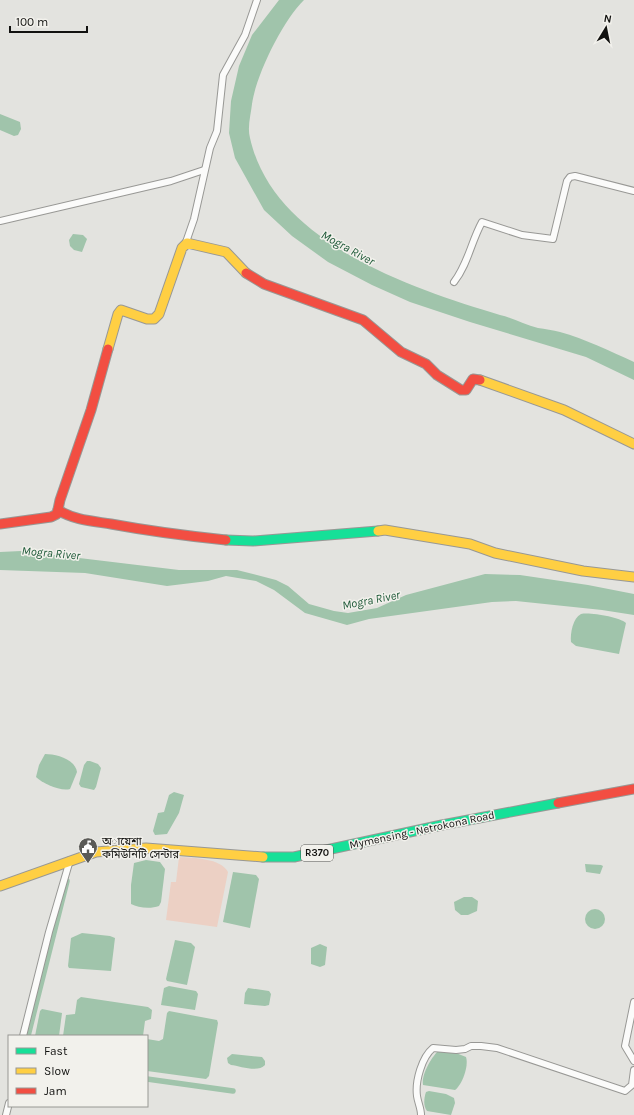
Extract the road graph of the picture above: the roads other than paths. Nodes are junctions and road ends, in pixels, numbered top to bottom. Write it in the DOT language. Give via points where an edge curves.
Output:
graph roads {
  1 [pos="257,0"];
  2 [pos="204,170"];
  3 [pos="634,191"];
  4 [pos="0,221"];
  5 [pos="185,245"];
  6 [pos="454,282"];
  7 [pos="634,444"];
  8 [pos="58,510"];
  9 [pos="0,524"];
  10 [pos="634,577"];
  11 [pos="634,789"];
  12 [pos="70,860"];
  13 [pos="0,886"];
  14 [pos="634,1002"];
  15 [pos="23,1035"];
  16 [pos="634,1061"];
  17 [pos="634,1069"];
  18 [pos="421,1115"];
  1 -- 2 [label="street" via="245,35 222,75 217,131"];
  2 -- 4 [label="street" via="171,181"];
  2 -- 5 [label="street" via="194,219"];
  3 -- 6 [label="street" via="575,176 570,177 553,239 522,234 482,222 465,264"];
  5 -- 7 [label="street" via="190,243 226,252 250,276 264,284 363,320 402,352 426,364 461,390 466,390 473,379 484,380 564,410"];
  5 -- 8 [label="street" via="159,314 154,319 125,310 118,314 91,410"];
  8 -- 9 [label="street" via="56,516 51,518"];
  8 -- 10 [label="street" via="69,517 148,531 236,540 253,541 384,530 470,544 495,554 583,571"];
  11 -- 12 [label="street, Mymensing - Netrokona Road / R370" via="442,825 294,857 258,857 146,848 96,852"];
  12 -- 13 [label="street, Mymensing - Netrokona Road / R370"];
  12 -- 15 [label="street"];
  14 -- 16 [label="street" via="624,1046"];
  17 -- 18 [label="street" via="632,1085 626,1091 497,1048 433,1048 424,1062 417,1083"];
}
